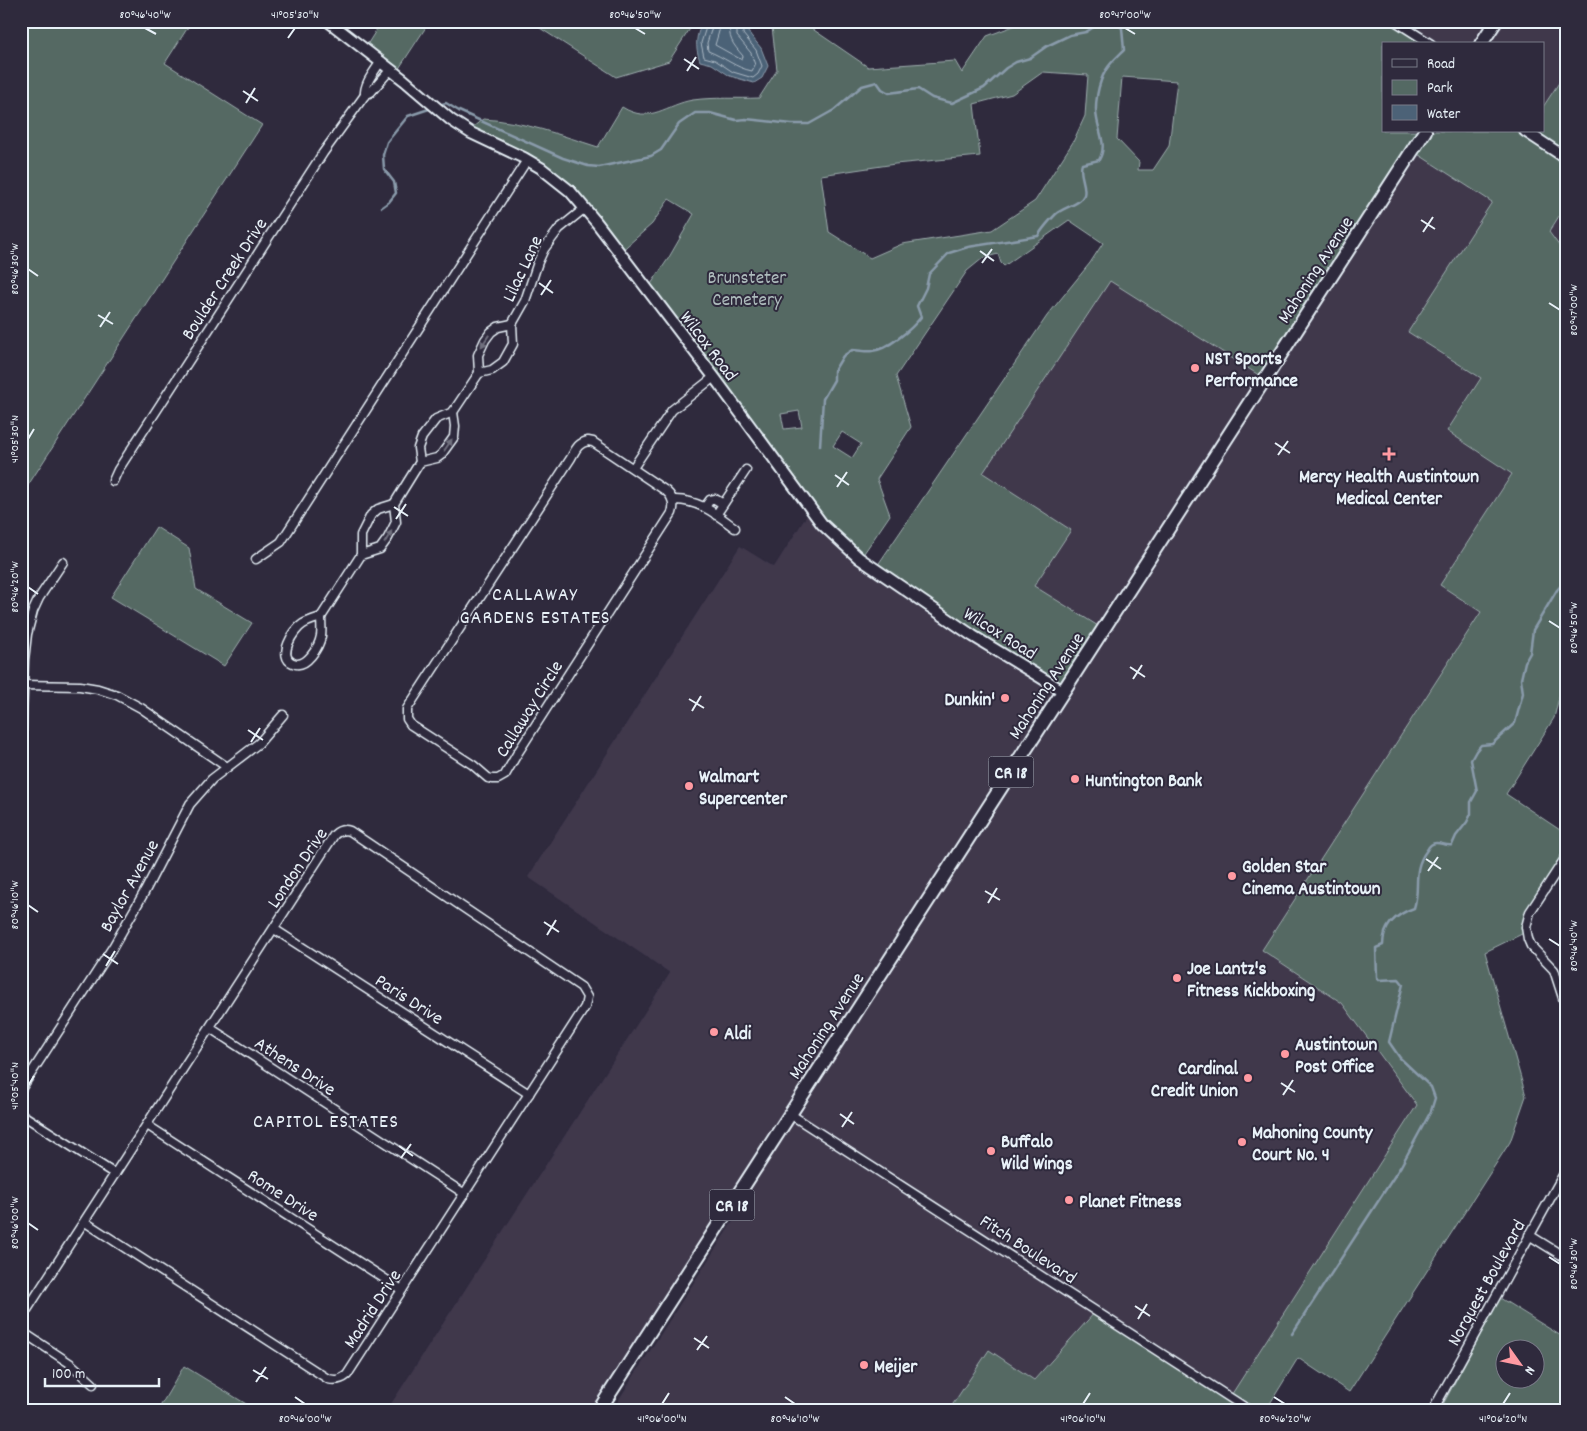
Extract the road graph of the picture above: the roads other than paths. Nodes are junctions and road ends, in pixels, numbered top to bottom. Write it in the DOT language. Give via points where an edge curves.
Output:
graph roads {
  1 [pos="328,21"];
  2 [pos="1395,21"];
  3 [pos="1496,21"];
  4 [pos="1428,42"];
  5 [pos="1482,42"];
  6 [pos="381,61"];
  7 [pos="390,69"];
  8 [pos="364,95"];
  9 [pos="1424,132"];
  10 [pos="1527,132"];
  11 [pos="1566,158"];
  12 [pos="527,160"];
  13 [pos="585,208"];
  14 [pos="512,324"];
  15 [pos="480,373"];
  16 [pos="714,377"];
  17 [pos="453,412"];
  18 [pos="420,462"];
  19 [pos="633,468"];
  20 [pos="746,470"];
  21 [pos="113,481"];
  22 [pos="673,500"];
  23 [pos="394,504"];
  24 [pos="723,504"];
  25 [pos="705,507"];
  26 [pos="716,514"];
  27 [pos="735,528"];
  28 [pos="361,555"];
  29 [pos="256,559"];
  30 [pos="63,562"];
  31 [pos="321,617"];
  32 [pos="22,684"];
  33 [pos="1063,691"];
  34 [pos="284,716"];
  35 [pos="21,753"];
  36 [pos="227,767"];
  37 [pos="1566,856"];
  38 [pos="274,929"];
  39 [pos="587,997"];
  40 [pos="1566,1007"];
  41 [pos="210,1028"];
  42 [pos="21,1089"];
  43 [pos="529,1094"];
  44 [pos="21,1114"];
  45 [pos="790,1114"];
  46 [pos="147,1125"];
  47 [pos="1566,1170"];
  48 [pos="115,1174"];
  49 [pos="465,1194"];
  50 [pos="84,1222"];
  51 [pos="1529,1235"];
  52 [pos="1566,1258"];
  53 [pos="402,1290"];
  54 [pos="21,1319"];
  55 [pos="21,1331"];
  56 [pos="93,1384"];
  57 [pos="1238,1407"];
  58 [pos="600,1410"];
  59 [pos="1249,1410"];
  60 [pos="1433,1410"];
  1 -- 6 [label="street, Wilcox Road"];
  2 -- 4 [label="street"];
  3 -- 5 [label="main road"];
  6 -- 7 [label="street, Wilcox Road"];
  6 -- 8 [label="street, Boulder Creek Drive"];
  7 -- 8 [label="street, Boulder Creek Drive" via="371,92"];
  7 -- 12 [label="street, Wilcox Road" via="451,120"];
  8 -- 21 [label="street, Boulder Creek Drive" via="323,153"];
  9 -- 33 [label="main road, Mahoning Avenue / CR 18"];
  10 -- 11 [label="street"];
  12 -- 13 [label="street, Wilcox Road" via="570,191"];
  12 -- 29 [label="street" via="281,542"];
  13 -- 14 [label="street, Lilac Lane" via="559,229 544,249 525,301"];
  13 -- 16 [label="street, Wilcox Road"];
  14 -- 15 [label="street, Lilac Lane" via="513,344 503,362"];
  14 -- 15 [label="street, Lilac Lane, one-way" via="498,327 485,340 478,356"];
  15 -- 17 [label="street"];
  16 -- 19 [label="street" via="672,410"];
  16 -- 33 [label="street, Wilcox Road" via="822,524 846,547 973,636"];
  17 -- 18 [label="street" via="432,422 422,437 418,448"];
  18 -- 17 [label="street, one-way" via="438,458 454,437"];
  18 -- 23 [label="street"];
  19 -- 22 [label="street, Callaway Circle" via="666,490"];
  19 -- 22 [label="street, Callaway Circle" via="593,442 582,442 577,446 408,709 407,718 411,725 488,778 498,779 505,775 672,513"];
  20 -- 24 [label="street"];
  22 -- 25 [label="street"];
  23 -- 28 [label="street" via="371,515 361,535"];
  28 -- 23 [label="street, one-way" via="380,549 388,538 396,522"];
  24 -- 25 [label="street" via="715,499"];
  24 -- 26 [label="street"];
  25 -- 26 [label="street"];
  26 -- 27 [label="street"];
  28 -- 31 [label="street"];
  30 -- 32 [label="street" via="39,598 30,622"];
  31 -- 31 [label="street" via="303,624 291,638 286,650 291,663 304,662 318,645 322,633"];
  32 -- 35 [label="street"];
  32 -- 36 [label="street" via="80,686 117,695"];
  33 -- 45 [label="main road, Mahoning Avenue / CR 18"];
  34 -- 36 [label="street, Baylor Avenue" via="259,743"];
  36 -- 42 [label="street, Baylor Avenue" via="190,804 113,947"];
  37 -- 40 [label="street" via="1530,912 1526,927 1531,946 1554,970"];
  38 -- 39 [label="street, London Drive" via="334,834 346,830 582,987"];
  38 -- 41 [label="street, London Drive"];
  38 -- 43 [label="street, Paris Drive"];
  39 -- 43 [label="street, Madrid Drive" via="585,1007"];
  41 -- 46 [label="street, London Drive"];
  41 -- 49 [label="street, Athens Drive"];
  43 -- 49 [label="street, Madrid Drive"];
  44 -- 48 [label="street"];
  45 -- 57 [label="street, Fitch Boulevard"];
  45 -- 58 [label="main road, Mahoning Avenue / CR 18"];
  46 -- 48 [label="street, London Drive"];
  46 -- 53 [label="street, Rome Drive"];
  47 -- 51 [label="street, Norquest Boulevard"];
  48 -- 50 [label="street, London Drive"];
  49 -- 53 [label="street, Madrid Drive"];
  50 -- 53 [label="street, Madrid Drive" via="332,1380 348,1375"];
  50 -- 54 [label="street, London Drive"];
  51 -- 52 [label="street"];
  51 -- 60 [label="street, Norquest Boulevard"];
  55 -- 56 [label="street" via="71,1364"];
  57 -- 59 [label="street, Fitch Boulevard"];
}
